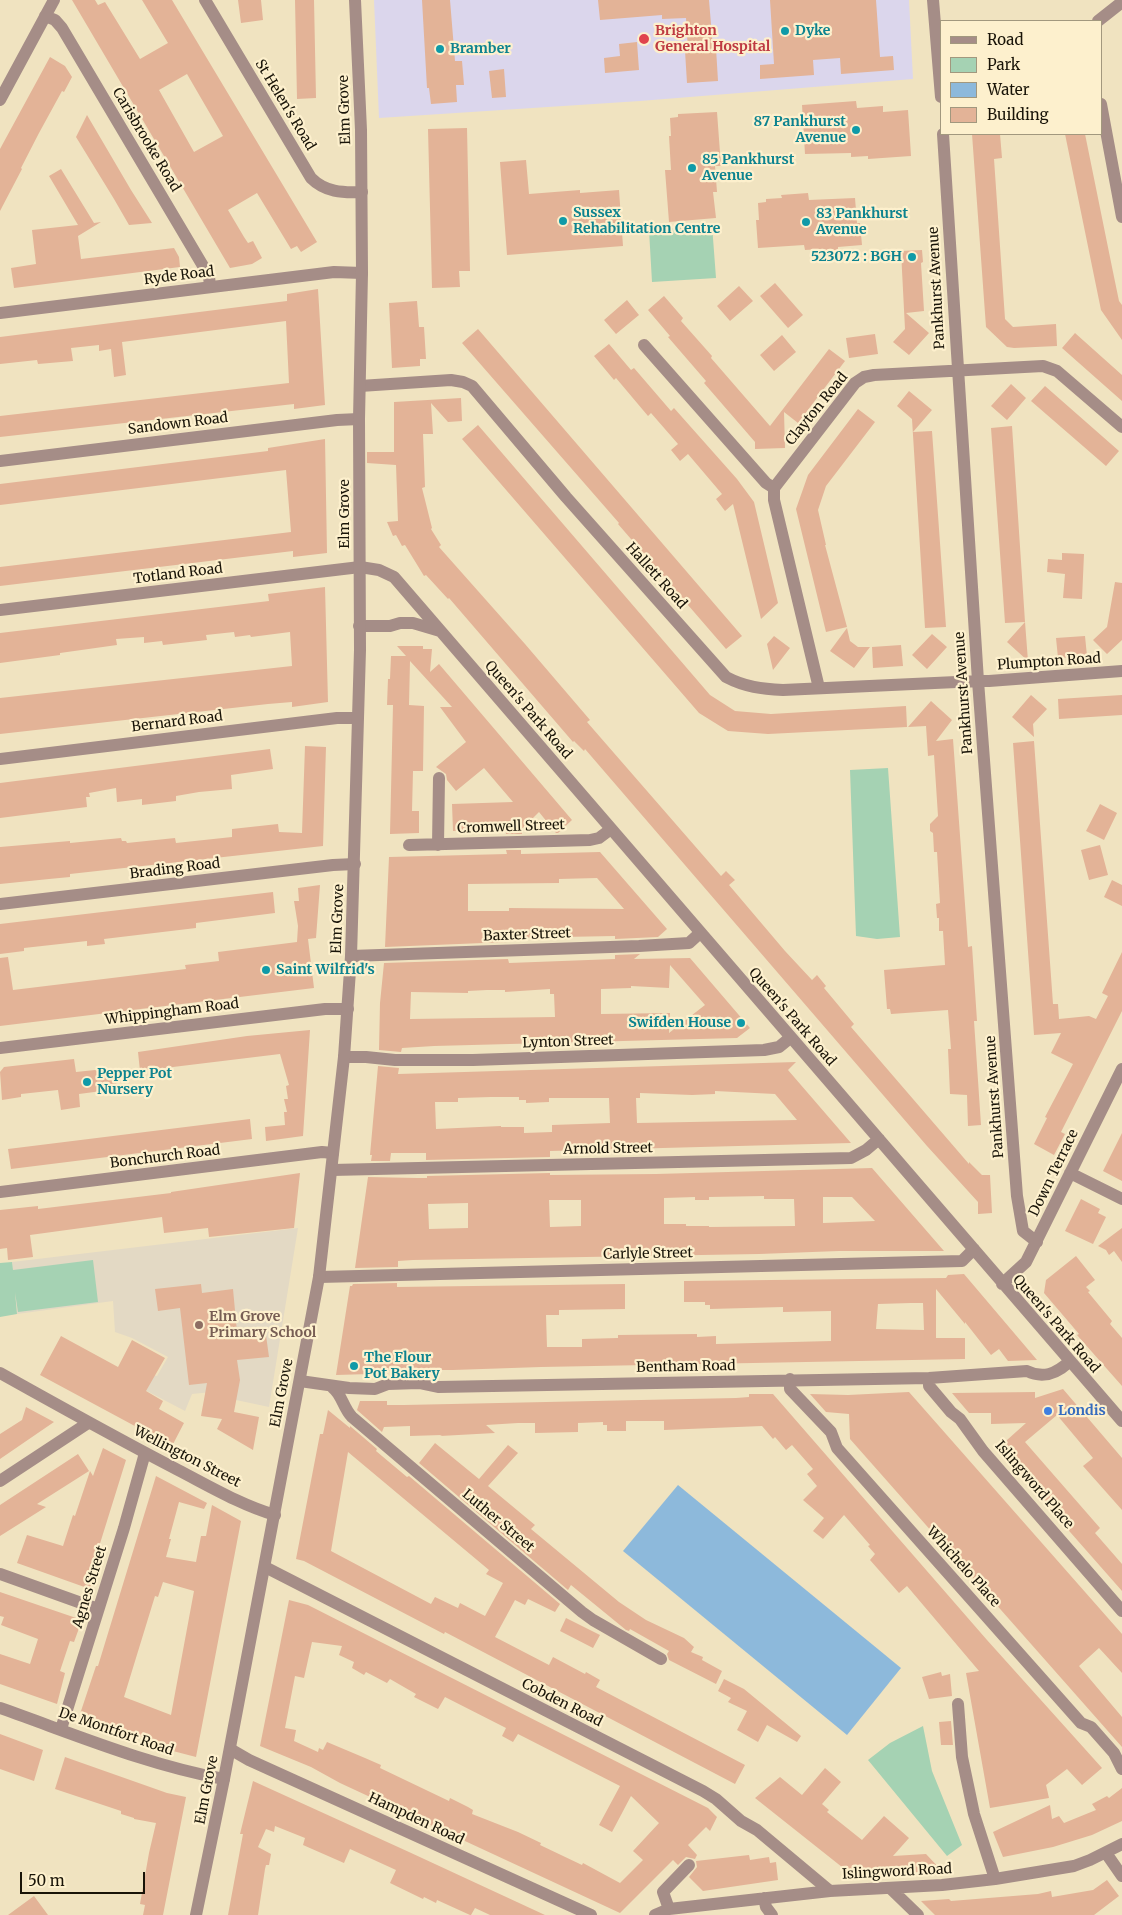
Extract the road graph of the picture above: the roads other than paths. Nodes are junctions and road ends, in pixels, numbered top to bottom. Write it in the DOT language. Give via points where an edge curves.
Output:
graph roads {
  1 [pos="54,0"];
  2 [pos="205,0"];
  3 [pos="355,0"];
  4 [pos="933,0"];
  5 [pos="1122,2"];
  6 [pos="45,16"];
  7 [pos="1099,20"];
  8 [pos="938,35"];
  9 [pos="940,76"];
  10 [pos="0,100"];
  11 [pos="1102,109"];
  12 [pos="943,135"];
  13 [pos="362,192"];
  14 [pos="1122,216"];
  15 [pos="362,273"];
  16 [pos="210,287"];
  17 [pos="0,313"];
  18 [pos="644,345"];
  19 [pos="957,370"];
  20 [pos="360,386"];
  21 [pos="360,419"];
  22 [pos="1122,427"];
  23 [pos="0,461"];
  24 [pos="774,488"];
  25 [pos="360,567"];
  26 [pos="0,610"];
  27 [pos="359,626"];
  28 [pos="440,631"];
  29 [pos="1122,671"];
  30 [pos="978,681"];
  31 [pos="819,688"];
  32 [pos="357,718"];
  33 [pos="0,758"];
  34 [pos="439,778"];
  35 [pos="611,828"];
  36 [pos="438,845"];
  37 [pos="409,846"];
  38 [pos="354,864"];
  39 [pos="0,904"];
  40 [pos="700,933"];
  41 [pos="351,956"];
  42 [pos="348,1009"];
  43 [pos="790,1038"];
  44 [pos="0,1048"];
  45 [pos="344,1057"];
  46 [pos="1122,1069"];
  47 [pos="879,1139"];
  48 [pos="333,1153"];
  49 [pos="332,1170"];
  50 [pos="1070,1173"];
  51 [pos="0,1192"];
  52 [pos="1122,1199"];
  53 [pos="1037,1242"];
  54 [pos="974,1249"];
  55 [pos="319,1277"];
  56 [pos="1002,1284"];
  57 [pos="1069,1362"];
  58 [pos="0,1373"];
  59 [pos="928,1378"];
  60 [pos="790,1380"];
  61 [pos="300,1381"];
  62 [pos="332,1387"];
  63 [pos="1122,1422"];
  64 [pos="88,1423"];
  65 [pos="145,1453"];
  66 [pos="0,1481"];
  67 [pos="275,1515"];
  68 [pos="265,1568"];
  69 [pos="0,1574"];
  70 [pos="98,1609"];
  71 [pos="1122,1611"];
  72 [pos="661,1659"];
  73 [pos="958,1704"];
  74 [pos="0,1708"];
  75 [pos="61,1729"];
  76 [pos="230,1748"];
  77 [pos="1122,1768"];
  78 [pos="224,1779"];
  79 [pos="1122,1844"];
  80 [pos="1106,1853"];
  81 [pos="689,1865"];
  82 [pos="1122,1876"];
  83 [pos="995,1879"];
  84 [pos="890,1888"];
  85 [pos="830,1891"];
  86 [pos="764,1898"];
  87 [pos="669,1909"];
  88 [pos="196,1915"];
  89 [pos="591,1915"];
  90 [pos="656,1915"];
  91 [pos="772,1915"];
  92 [pos="918,1915"];
  1 -- 6 [label="street"];
  2 -- 13 [label="street, St Helen's Road" via="311,178 327,190"];
  3 -- 13 [label="street, Elm Grove"];
  4 -- 8 [label="street"];
  5 -- 7 [label="street"];
  6 -- 10 [label="street"];
  6 -- 16 [label="street, Carisbrooke Road" via="62,28 209,276"];
  8 -- 9 [label="street"];
  11 -- 14 [label="street"];
  12 -- 19 [label="street, Pankhurst Avenue"];
  13 -- 15 [label="street, Elm Grove"];
  15 -- 16 [label="street, Ryde Road" via="334,272"];
  15 -- 20 [label="street, Elm Grove"];
  16 -- 17 [label="street, Ryde Road"];
  18 -- 24 [label="street" via="766,483"];
  19 -- 22 [label="street, Clayton Road" via="1034,365 1050,367"];
  19 -- 24 [label="street, Clayton Road" via="874,375 859,379"];
  19 -- 30 [label="street, Pankhurst Avenue"];
  20 -- 21 [label="street, Elm Grove"];
  20 -- 31 [label="street, Hallett Road" via="451,380 472,386 726,677 758,689"];
  21 -- 23 [label="street, Sandown Road"];
  21 -- 25 [label="street, Elm Grove"];
  24 -- 31 [label="street" via="774,500"];
  25 -- 26 [label="street, Totland Road"];
  25 -- 27 [label="street, Elm Grove"];
  25 -- 28 [label="street, Queen's Park Road" via="394,577"];
  27 -- 28 [label="street" via="413,623"];
  27 -- 32 [label="street, Elm Grove"];
  28 -- 35 [label="street, Queen's Park Road"];
  29 -- 30 [label="street, Plumpton Road"];
  30 -- 31 [label="street, Hallett Road"];
  30 -- 53 [label="street, Pankhurst Avenue" via="1017,1196 1022,1231"];
  32 -- 33 [label="street, Bernard Road"];
  32 -- 38 [label="street, Elm Grove"];
  34 -- 36 [label="street"];
  35 -- 36 [label="street, Cromwell Street" via="599,838 590,840"];
  35 -- 40 [label="street, Queen's Park Road"];
  36 -- 37 [label="street, Cromwell Street"];
  38 -- 39 [label="street, Brading Road"];
  38 -- 41 [label="street, Elm Grove"];
  40 -- 41 [label="street, Baxter Street" via="689,942 648,946"];
  40 -- 43 [label="street, Queen's Park Road"];
  41 -- 42 [label="street, Elm Grove"];
  42 -- 44 [label="street, Whippingham Road"];
  42 -- 45 [label="street, Elm Grove"];
  43 -- 45 [label="street, Lynton Street" via="777,1048 696,1052 464,1060"];
  43 -- 47 [label="street, Queen's Park Road"];
  45 -- 48 [label="street, Elm Grove"];
  46 -- 50 [label="street, Down Terrace"];
  47 -- 49 [label="street, Arnold Street" via="851,1158"];
  47 -- 54 [label="street, Queen's Park Road"];
  48 -- 49 [label="street, Elm Grove"];
  48 -- 51 [label="street, Bonchurch Road"];
  49 -- 55 [label="street, Elm Grove"];
  50 -- 52 [label="street"];
  50 -- 53 [label="street, Down Terrace"];
  53 -- 56 [label="street, Down Terrace" via="1026,1262"];
  54 -- 55 [label="street, Carlyle Street" via="962,1261"];
  54 -- 56 [label="street, Queen's Park Road"];
  55 -- 61 [label="street, Elm Grove"];
  56 -- 57 [label="street, Queen's Park Road"];
  57 -- 59 [label="street, Bentham Road" via="1048,1375 1021,1371"];
  57 -- 63 [label="street, Queen's Park Road"];
  58 -- 64 [label="street, Wellington Street"];
  59 -- 60 [label="street, Bentham Road"];
  59 -- 71 [label="street, Islingword Place" via="929,1386"];
  60 -- 62 [label="street, Bentham Road" via="438,1387 419,1383 388,1384 375,1389"];
  60 -- 77 [label="street, Whichelo Place" via="790,1389 831,1432 837,1448 1081,1723 1092,1727"];
  61 -- 62 [label="street, Bentham Road"];
  61 -- 67 [label="street, Elm Grove"];
  62 -- 72 [label="street, Luther Street" via="352,1417 582,1612"];
  64 -- 65 [label="street, Wellington Street"];
  64 -- 66 [label="street"];
  65 -- 67 [label="street, Wellington Street" via="222,1493"];
  65 -- 70 [label="street, Agnes Street"];
  67 -- 68 [label="street, Elm Grove"];
  68 -- 76 [label="street, Elm Grove"];
  68 -- 85 [label="street, Cobden Road" via="703,1791 757,1830"];
  69 -- 70 [label="street"];
  70 -- 75 [label="street, Agnes Street"];
  73 -- 83 [label="street" via="962,1757 974,1814"];
  74 -- 75 [label="street, De Montfort Road"];
  75 -- 78 [label="street, De Montfort Road" via="152,1762"];
  76 -- 78 [label="street, Elm Grove"];
  76 -- 89 [label="street, Hampden Road" via="249,1760"];
  78 -- 88 [label="street, Elm Grove"];
  79 -- 80 [label="street, Islingword Road"];
  80 -- 82 [label="street"];
  80 -- 83 [label="street, Islingword Road" via="1061,1869"];
  81 -- 87 [label="street" via="663,1892"];
  83 -- 84 [label="street, Islingword Road"];
  84 -- 85 [label="street, Islingword Road"];
  84 -- 92 [label="street"];
  85 -- 86 [label="street, Islingword Road"];
  86 -- 87 [label="street, Islingword Road"];
  86 -- 91 [label="street"];
  87 -- 90 [label="street, Islingword Road"];
}
